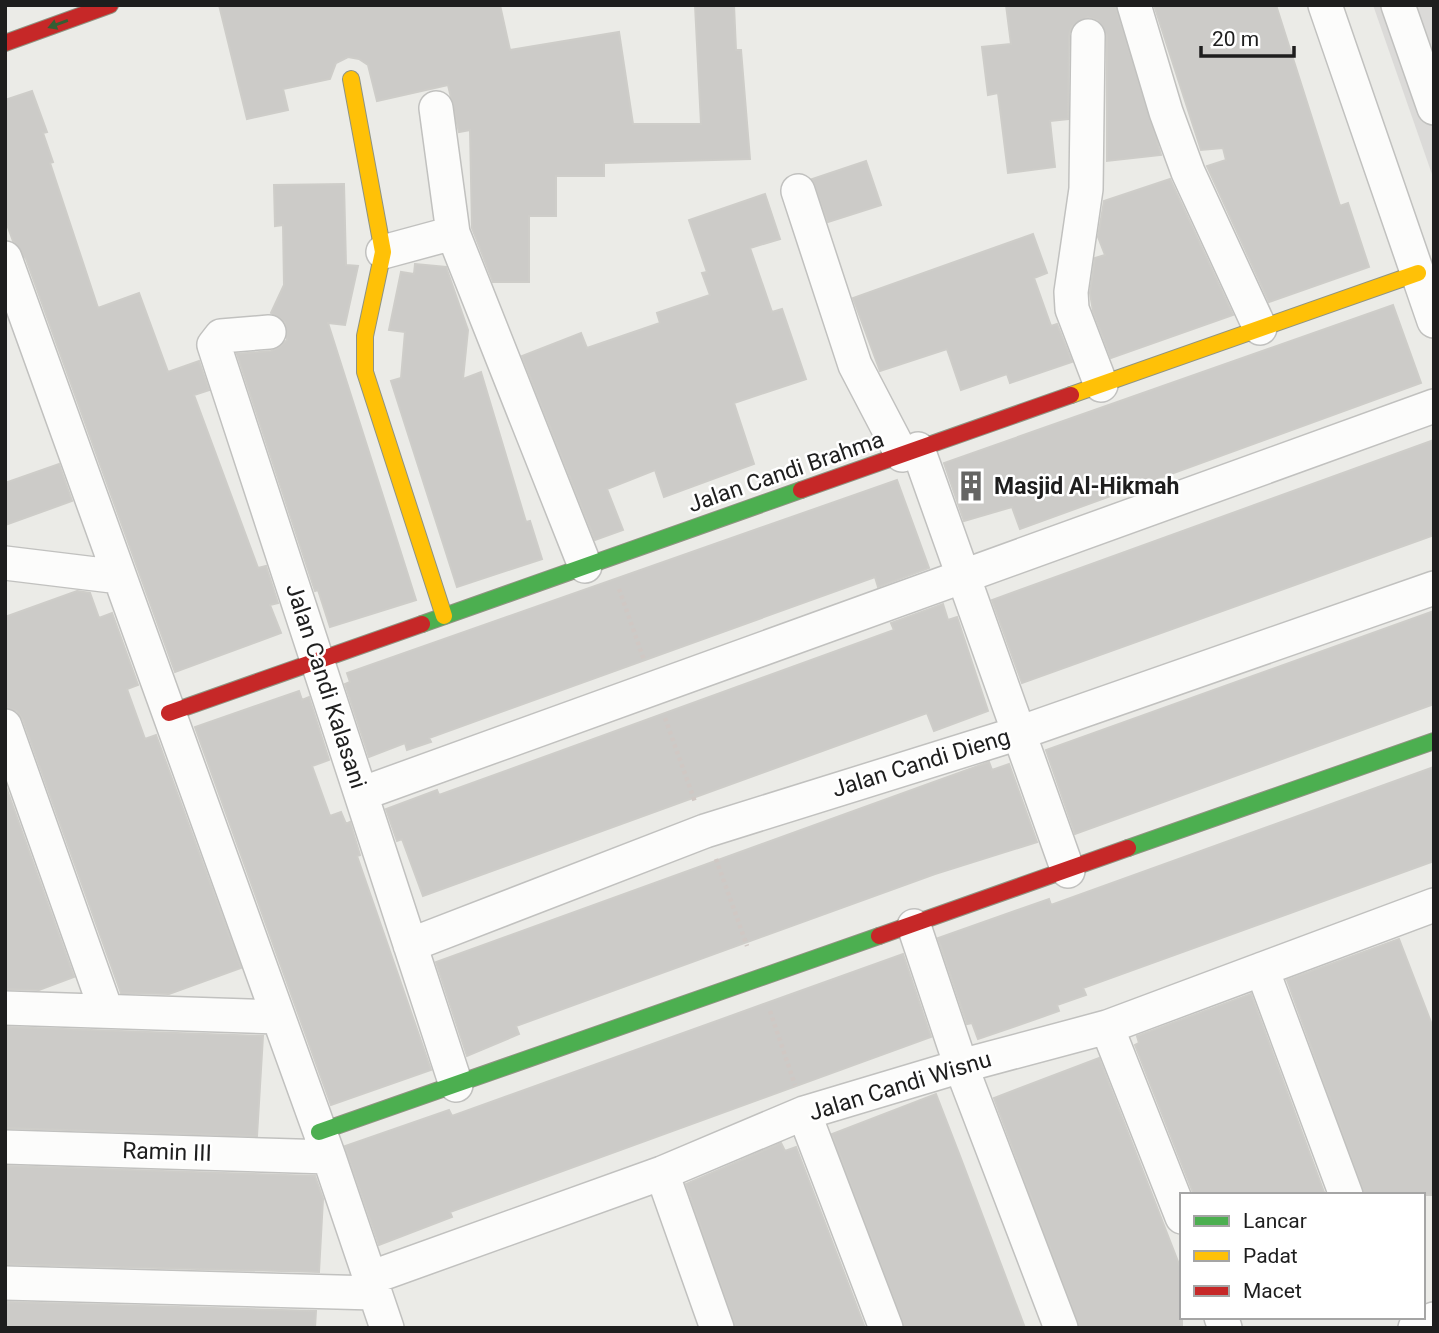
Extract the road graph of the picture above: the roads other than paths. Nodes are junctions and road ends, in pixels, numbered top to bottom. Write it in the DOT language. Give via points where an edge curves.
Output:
graph roads {
  1 [pos="110,5"];
  2 [pos="1134,5"];
  3 [pos="1325,5"];
  4 [pos="1398,5"];
  5 [pos="1087,36"];
  6 [pos="5,43"];
  7 [pos="351,79"];
  8 [pos="1431,94"];
  9 [pos="436,108"];
  10 [pos="798,191"];
  11 [pos="453,233"];
  12 [pos="383,252"];
  13 [pos="5,258"];
  14 [pos="1418,273"];
  15 [pos="1434,321"];
  16 [pos="1260,328"];
  17 [pos="268,332"];
  18 [pos="1101,385"];
  19 [pos="1434,406"];
  20 [pos="910,452"];
  21 [pos="5,563"];
  22 [pos="585,566"];
  23 [pos="964,576"];
  24 [pos="120,577"];
  25 [pos="1434,588"];
  26 [pos="444,616"];
  27 [pos="317,660"];
  28 [pos="169,713"];
  29 [pos="5,726"];
  30 [pos="1019,733"];
  31 [pos="1434,741"];
  32 [pos="361,794"];
  33 [pos="1068,871"];
  34 [pos="1433,909"];
  35 [pos="914,926"];
  36 [pos="410,945"];
  37 [pos="1262,969"];
  38 [pos="5,1008"];
  39 [pos="106,1010"];
  40 [pos="278,1017"];
  41 [pos="1107,1027"];
  42 [pos="961,1066"];
  43 [pos="456,1085"];
  44 [pos="804,1113"];
  45 [pos="324,1145"];
  46 [pos="5,1147"];
  47 [pos="662,1173"];
  48 [pos="1345,1193"];
  49 [pos="1180,1212"];
  50 [pos="5,1283"];
  51 [pos="372,1285"];
  52 [pos="1434,1319"];
  53 [pos="387,1328"];
  54 [pos="717,1328"];
  55 [pos="886,1328"];
  56 [pos="1061,1328"];
  57 [pos="1415,1328"];
  1 -- 6 [label="street, one-way"];
  2 -- 16 [label="street" via="1188,172"];
  3 -- 14 [label="street"];
  4 -- 8 [label="street"];
  5 -- 18 [label="street" via="1086,189 1071,292 1072,309"];
  7 -- 12 [label="street"];
  9 -- 11 [label="street"];
  10 -- 20 [label="street" via="855,365"];
  11 -- 12 [label="street"];
  11 -- 22 [label="street"];
  12 -- 26 [label="street" via="365,336 366,372"];
  13 -- 24 [label="street"];
  14 -- 15 [label="street"];
  14 -- 16 [label="street, Jalan Candi Brahma"];
  16 -- 18 [label="street, Jalan Candi Brahma"];
  17 -- 27 [label="street, Jalan Candi Kalasani" via="218,336 214,345"];
  18 -- 20 [label="street, Jalan Candi Brahma"];
  19 -- 23 [label="street"];
  20 -- 22 [label="street, Jalan Candi Brahma"];
  20 -- 23 [label="street"];
  21 -- 24 [label="street"];
  22 -- 26 [label="street, Jalan Candi Brahma"];
  23 -- 30 [label="street"];
  23 -- 32 [label="street"];
  24 -- 28 [label="street"];
  25 -- 30 [label="street, Jalan Candi Dieng"];
  26 -- 27 [label="street, Jalan Candi Brahma"];
  27 -- 28 [label="street, Jalan Candi Brahma"];
  27 -- 32 [label="street, Jalan Candi Kalasani"];
  28 -- 40 [label="street"];
  29 -- 39 [label="street"];
  30 -- 33 [label="street"];
  30 -- 36 [label="street, Jalan Candi Dieng" via="705,831"];
  31 -- 33 [label="street"];
  32 -- 36 [label="street, Jalan Candi Kalasani"];
  33 -- 35 [label="street"];
  34 -- 37 [label="street, Jalan Candi Wisnu"];
  35 -- 42 [label="street"];
  35 -- 43 [label="street"];
  36 -- 43 [label="street, Jalan Candi Kalasani"];
  37 -- 41 [label="street, Jalan Candi Wisnu"];
  37 -- 48 [label="street"];
  38 -- 39 [label="street"];
  39 -- 40 [label="street"];
  40 -- 45 [label="street"];
  41 -- 42 [label="street, Jalan Candi Wisnu"];
  41 -- 49 [label="street"];
  42 -- 44 [label="street, Jalan Candi Wisnu"];
  42 -- 56 [label="street"];
  43 -- 45 [label="street"];
  44 -- 47 [label="street, Jalan Candi Wisnu"];
  44 -- 55 [label="street"];
  45 -- 46 [label="street, Ramin III"];
  45 -- 51 [label="street"];
  47 -- 51 [label="street, Jalan Candi Wisnu"];
  47 -- 54 [label="street"];
  50 -- 51 [label="street"];
  51 -- 53 [label="street"];
  52 -- 57 [label="street"];
}
